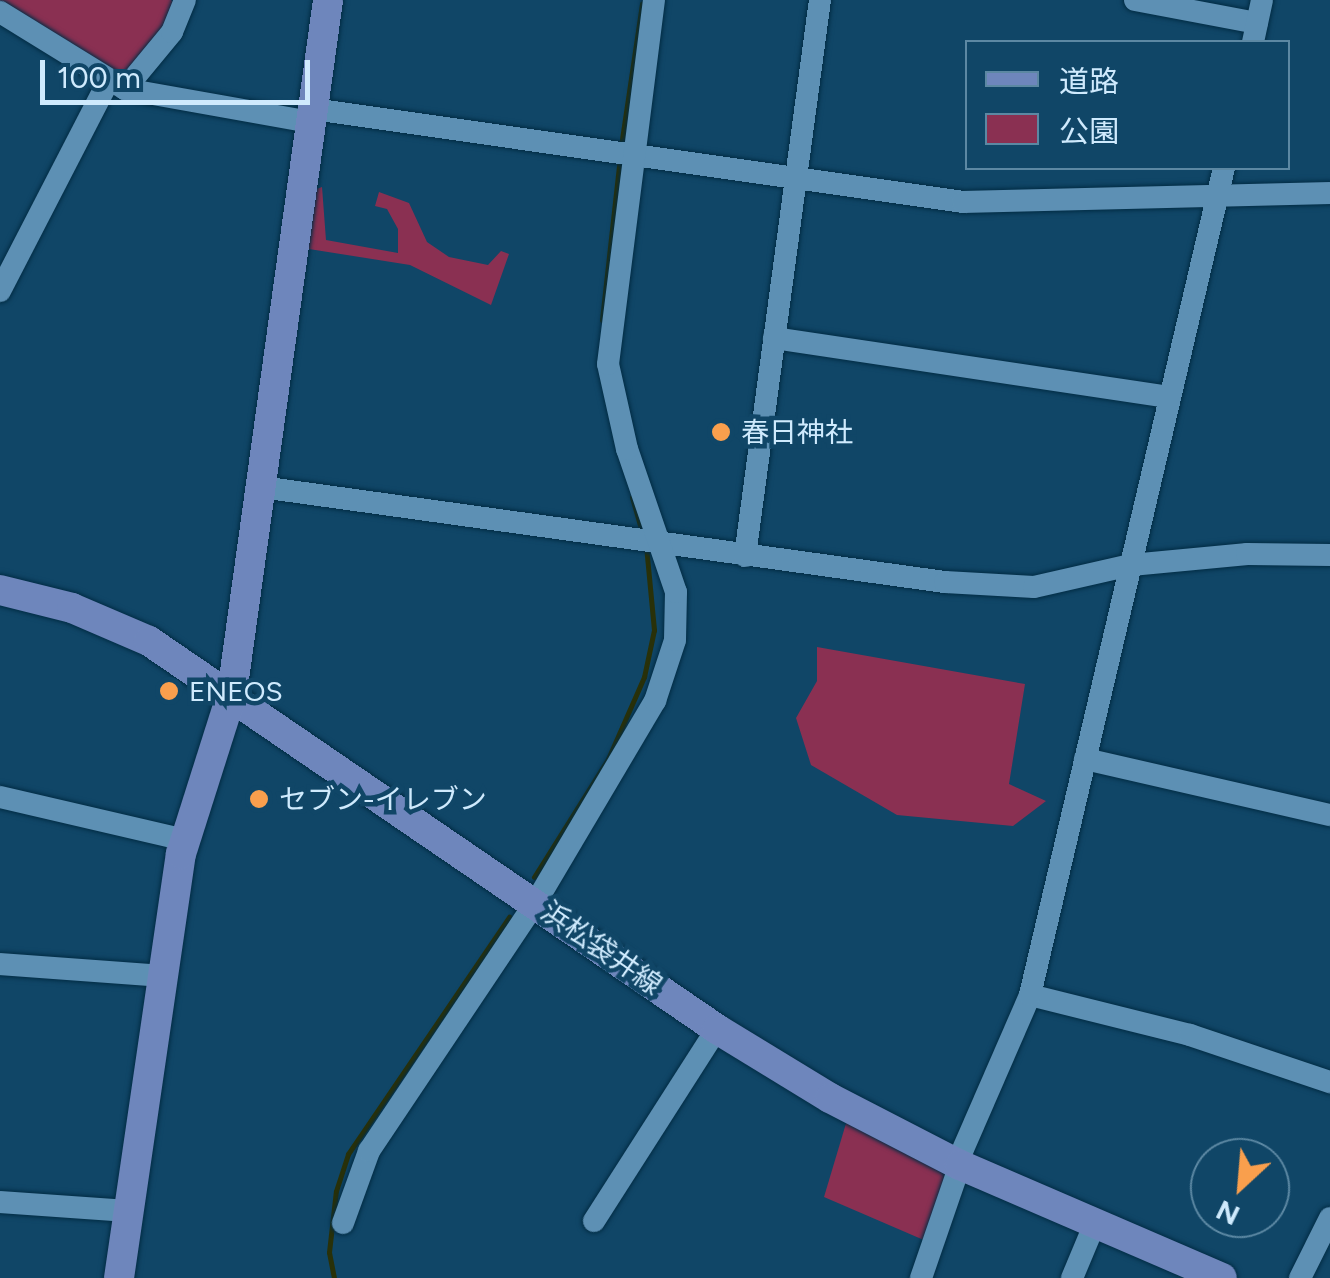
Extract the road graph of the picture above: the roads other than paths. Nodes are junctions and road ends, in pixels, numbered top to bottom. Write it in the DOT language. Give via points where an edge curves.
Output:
graph roads {
  1 [pos="185,0"];
  2 [pos="328,0"];
  3 [pos="654,0"];
  4 [pos="820,0"];
  5 [pos="1135,0"];
  6 [pos="0,12"];
  7 [pos="1257,22"];
  8 [pos="116,86"];
  9 [pos="312,116"];
  10 [pos="630,156"];
  11 [pos="1224,170"];
  12 [pos="796,180"];
  13 [pos="1330,193"];
  14 [pos="1218,194"];
  15 [pos="0,291"];
  16 [pos="774,338"];
  17 [pos="1170,397"];
  18 [pos="261,487"];
  19 [pos="659,539"];
  20 [pos="1330,555"];
  21 [pos="744,556"];
  22 [pos="1131,565"];
  23 [pos="0,590"];
  24 [pos="232,693"];
  25 [pos="1086,759"];
  26 [pos="0,797"];
  27 [pos="1330,815"];
  28 [pos="185,840"];
  29 [pos="536,902"];
  30 [pos="0,964"];
  31 [pos="163,976"];
  32 [pos="1030,995"];
  33 [pos="718,1029"];
  34 [pos="1330,1082"];
  35 [pos="958,1164"];
  36 [pos="0,1202"];
  37 [pos="128,1211"];
  38 [pos="1330,1218"];
  39 [pos="594,1220"];
  40 [pos="343,1222"];
  41 [pos="1095,1224"];
  42 [pos="118,1278"];
  43 [pos="921,1278"];
  44 [pos="1072,1278"];
  45 [pos="1222,1278"];
  46 [pos="1300,1278"];
  1 -- 8 [label="street" via="172,32"];
  2 -- 9 [label="main road"];
  3 -- 10 [label="street"];
  4 -- 12 [label="street"];
  5 -- 7 [label="street"];
  6 -- 8 [label="street"];
  8 -- 9 [label="street"];
  8 -- 15 [label="street"];
  9 -- 10 [label="street"];
  9 -- 18 [label="main road"];
  10 -- 12 [label="street"];
  10 -- 19 [label="street" via="608,364 627,449"];
  11 -- 14 [label="street"];
  12 -- 14 [label="street" via="963,202"];
  12 -- 16 [label="street"];
  13 -- 14 [label="street"];
  14 -- 17 [label="street"];
  16 -- 17 [label="street"];
  16 -- 21 [label="street"];
  17 -- 22 [label="street"];
  18 -- 19 [label="street"];
  18 -- 24 [label="main road"];
  19 -- 21 [label="street"];
  19 -- 29 [label="street" via="676,592 675,640 655,701"];
  20 -- 22 [label="street" via="1247,554"];
  21 -- 22 [label="street" via="1034,587"];
  22 -- 25 [label="street"];
  23 -- 24 [label="main road, 浜松袋井線" via="114,623"];
  24 -- 28 [label="main road"];
  24 -- 29 [label="main road, 浜松袋井線"];
  25 -- 27 [label="street"];
  25 -- 32 [label="street"];
  26 -- 28 [label="street"];
  28 -- 31 [label="main road"];
  29 -- 33 [label="main road, 浜松袋井線"];
  29 -- 40 [label="street" via="370,1151"];
  30 -- 31 [label="street"];
  31 -- 37 [label="main road"];
  32 -- 34 [label="street" via="1190,1034"];
  32 -- 35 [label="street"];
  33 -- 35 [label="main road, 浜松袋井線" via="830,1098"];
  33 -- 39 [label="street"];
  35 -- 41 [label="main road, 浜松袋井線"];
  35 -- 43 [label="street"];
  36 -- 37 [label="street"];
  37 -- 42 [label="main road"];
  38 -- 46 [label="street"];
  41 -- 44 [label="street"];
  41 -- 45 [label="main road, 浜松袋井線"];
}
